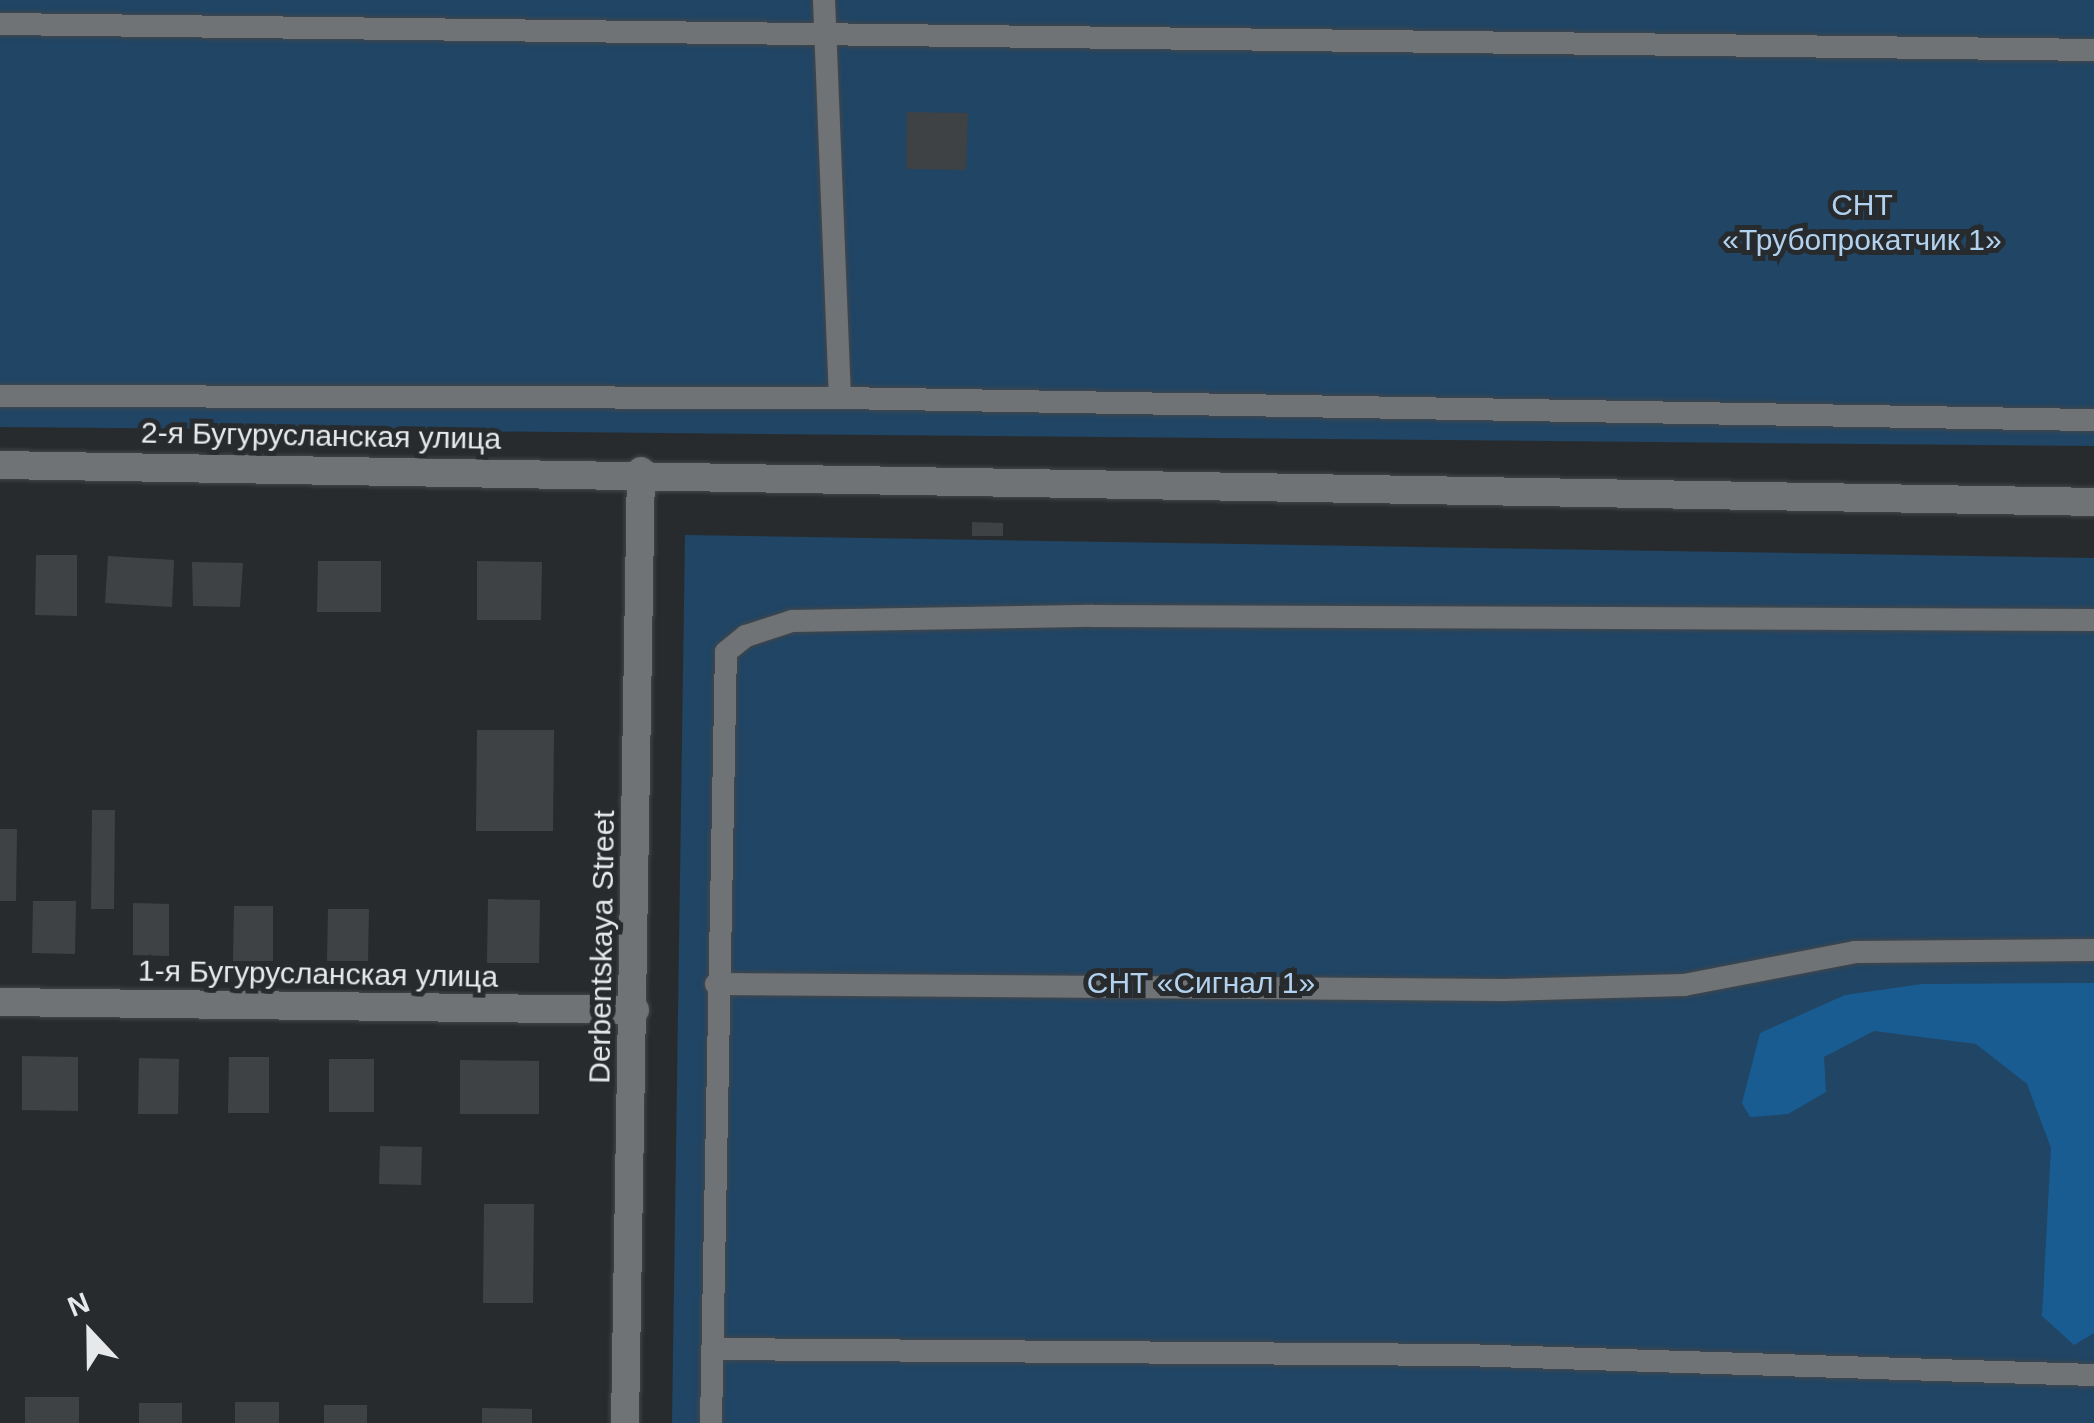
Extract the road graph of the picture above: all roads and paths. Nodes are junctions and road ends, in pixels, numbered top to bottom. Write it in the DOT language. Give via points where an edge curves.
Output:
graph roads {
  1 [pos="824,0"];
  2 [pos="0,24"];
  3 [pos="826,34"];
  4 [pos="2094,50"];
  5 [pos="0,396"];
  6 [pos="840,398"];
  7 [pos="2094,420"];
  8 [pos="0,464"];
  9 [pos="640,472"];
  10 [pos="2094,502"];
  11 [pos="2094,620"];
  12 [pos="2094,950"];
  13 [pos="716,984"];
  14 [pos="0,1002"];
  15 [pos="635,1010"];
  16 [pos="712,1349"];
  17 [pos="2094,1374"];
  18 [pos="626,1423"];
  19 [pos="711,1423"];
  1 -- 3 [label="lane"];
  2 -- 3 [label="lane"];
  3 -- 4 [label="lane"];
  3 -- 6 [label="lane"];
  5 -- 6 [label="lane"];
  6 -- 7 [label="lane"];
  8 -- 9 [label="street, 2-я Бугурусланская улица"];
  9 -- 10 [label="street, 2-я Бугурусланская улица"];
  9 -- 15 [label="street, Derbentskaya Street"];
  11 -- 13 [label="lane" via="792,621 726,652"];
  12 -- 13 [label="lane" via="1855,952 1684,985 1503,990"];
  13 -- 16 [label="lane"];
  14 -- 15 [label="street, 1-я Бугурусланская улица"];
  15 -- 18 [label="street, Derbentskaya Street"];
  16 -- 17 [label="lane" via="1425,1354"];
  16 -- 19 [label="lane"];
}
